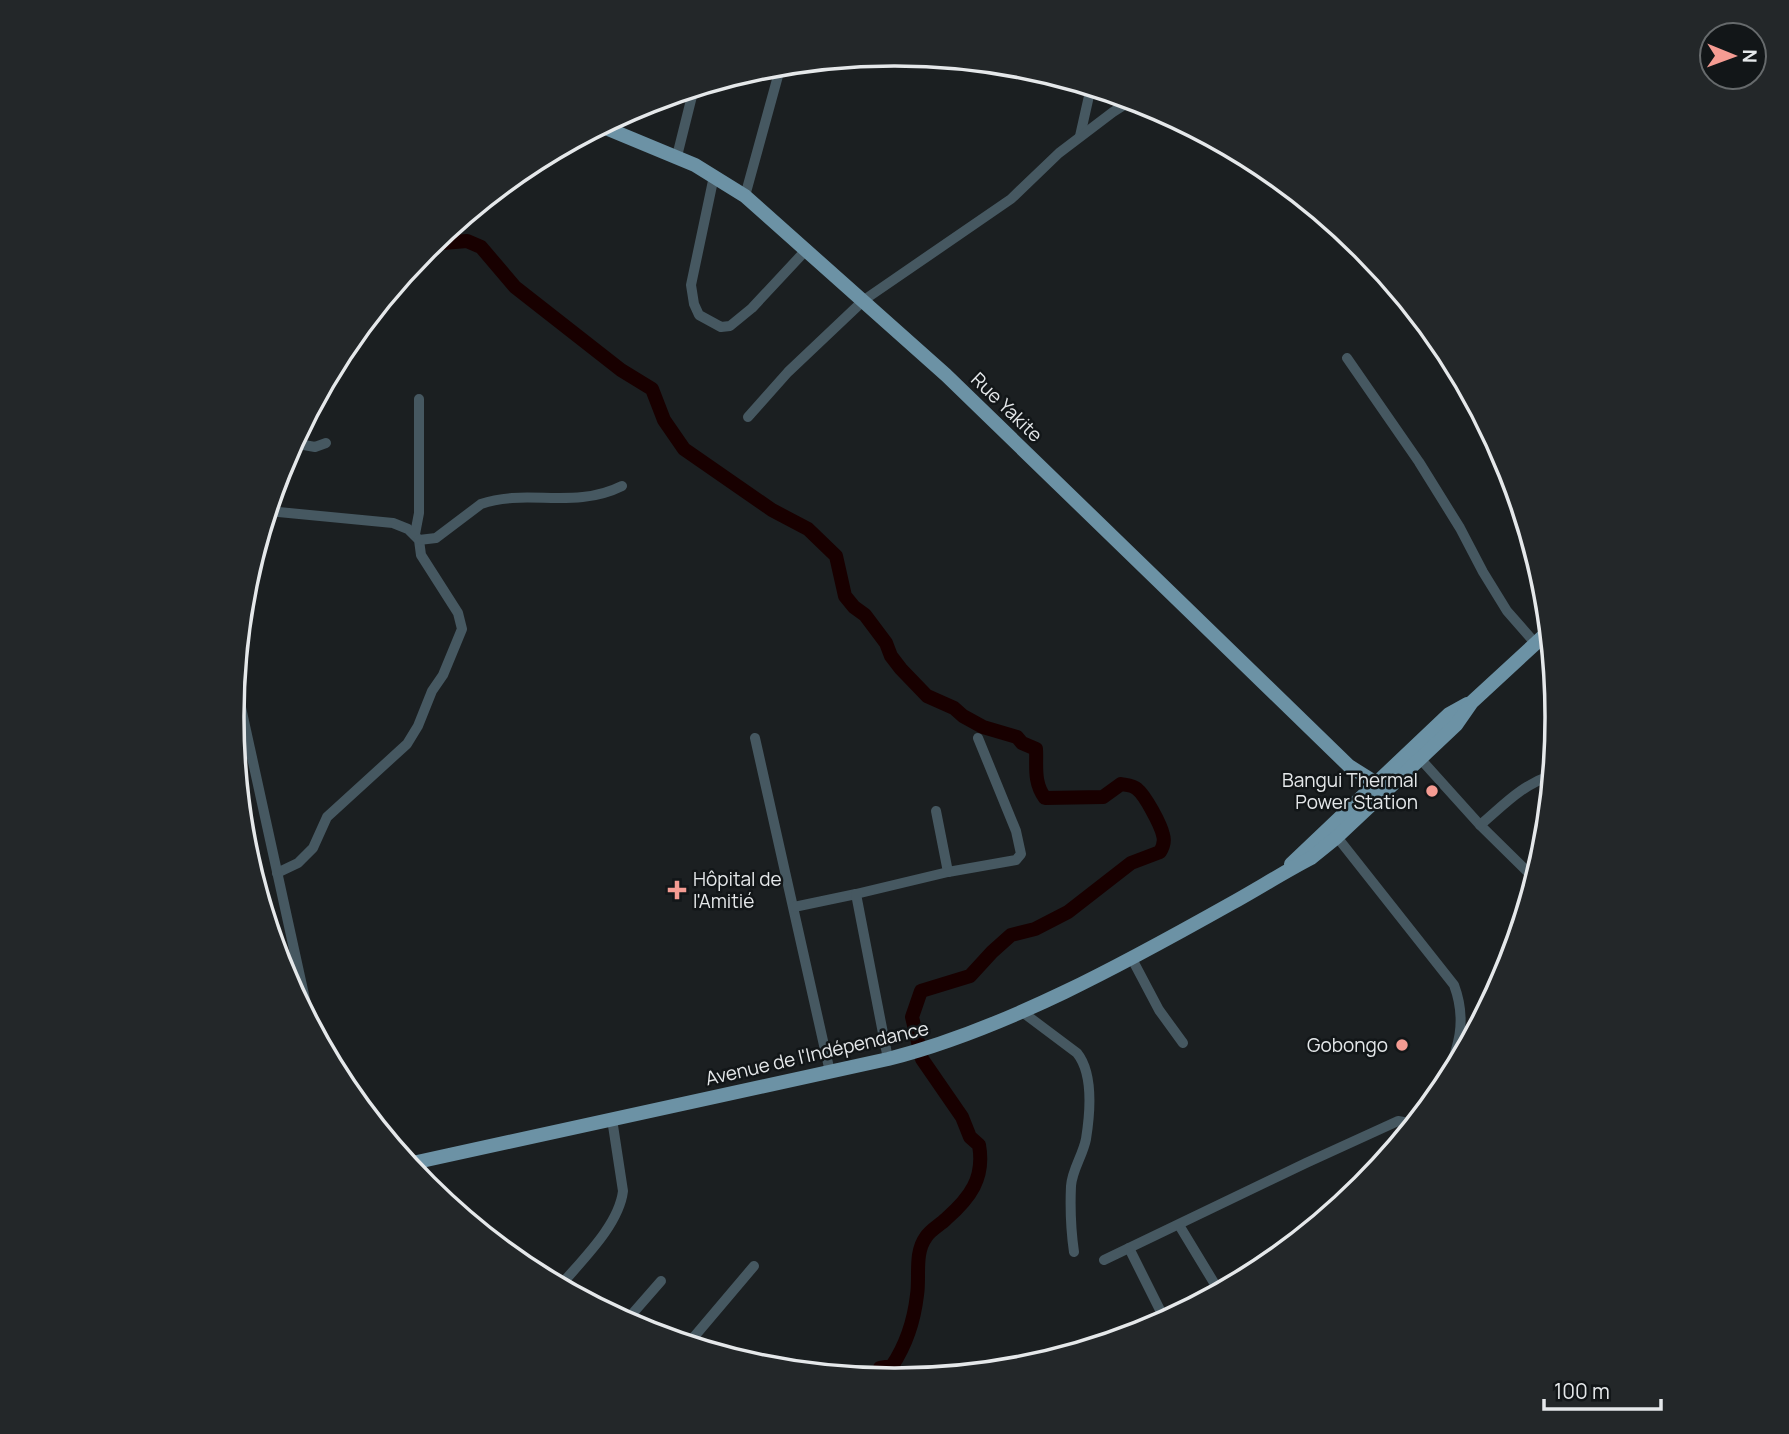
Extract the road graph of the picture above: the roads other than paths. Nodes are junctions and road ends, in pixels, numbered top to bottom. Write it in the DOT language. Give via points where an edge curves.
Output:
graph roads {
  1 [pos="778,77"];
  2 [pos="1089,97"];
  3 [pos="691,99"];
  4 [pos="1121,108"];
  5 [pos="617,129"];
  6 [pos="1080,136"];
  7 [pos="677,156"];
  8 [pos="714,176"];
  9 [pos="745,196"];
  10 [pos="807,249"];
  11 [pos="864,300"];
  12 [pos="1347,358"];
  13 [pos="419,399"];
  14 [pos="748,416"];
  15 [pos="326,443"];
  16 [pos="304,445"];
  17 [pos="622,486"];
  18 [pos="278,512"];
  19 [pos="417,537"];
  20 [pos="1540,639"];
  21 [pos="1535,643"];
  22 [pos="755,738"];
  23 [pos="978,738"];
  24 [pos="245,744"];
  25 [pos="1416,754"];
  26 [pos="1349,766"];
  27 [pos="1542,779"];
  28 [pos="1380,788"];
  29 [pos="1367,801"];
  30 [pos="936,811"];
  31 [pos="1480,825"];
  32 [pos="1338,837"];
  33 [pos="1285,871"];
  34 [pos="1526,871"];
  35 [pos="948,872"];
  36 [pos="277,873"];
  37 [pos="856,894"];
  38 [pos="794,907"];
  39 [pos="1131,957"];
  40 [pos="301,983"];
  41 [pos="1021,1011"];
  42 [pos="1459,1040"];
  43 [pos="1182,1043"];
  44 [pos="888,1059"];
  45 [pos="830,1072"];
  46 [pos="612,1119"];
  47 [pos="1404,1122"];
  48 [pos="420,1161"];
  49 [pos="1180,1224"];
  50 [pos="1129,1248"];
  51 [pos="1074,1252"];
  52 [pos="1104,1260"];
  53 [pos="754,1266"];
  54 [pos="566,1278"];
  55 [pos="661,1281"];
  56 [pos="1214,1283"];
  57 [pos="1160,1310"];
  58 [pos="634,1312"];
  59 [pos="695,1336"];
  1 -- 9 [label="street"];
  2 -- 6 [label="street"];
  3 -- 7 [label="street"];
  4 -- 6 [label="street"];
  5 -- 7 [label="main road, Rue Yakite"];
  6 -- 11 [label="street" via="1011,199"];
  7 -- 8 [label="main road, Rue Yakite"];
  8 -- 9 [label="main road, Rue Yakite"];
  8 -- 10 [label="street" via="691,285 699,315 722,327 730,326"];
  9 -- 10 [label="main road, Rue Yakite"];
  10 -- 11 [label="main road, Rue Yakite"];
  11 -- 14 [label="street"];
  11 -- 26 [label="main road, Rue Yakite"];
  12 -- 21 [label="street" via="1419,462 1507,611"];
  13 -- 19 [label="street"];
  15 -- 16 [label="street"];
  17 -- 19 [label="street" via="573,499 488,502 436,538"];
  18 -- 19 [label="street" via="393,523"];
  19 -- 36 [label="street" via="421,555 461,621 443,675 407,744 327,817 313,848 298,863"];
  20 -- 21 [label="main road, Avenue de l'Indépendance"];
  21 -- 25 [label="main road, Avenue de l'Indépendance" via="1472,702 1448,715"];
  22 -- 38 [label="street"];
  23 -- 35 [label="street" via="1021,854 1016,860"];
  24 -- 36 [label="street"];
  25 -- 28 [label="main road, Avenue de l'Indépendance"];
  25 -- 31 [label="street"];
  26 -- 28 [label="main road, Rue Yakite"];
  26 -- 29 [label="main road, Rue Yakite"];
  27 -- 31 [label="street" via="1511,796"];
  28 -- 29 [label="main road, Avenue de l'Indépendance"];
  29 -- 32 [label="main road, Avenue de l'Indépendance"];
  29 -- 33 [label="main road, Avenue de l'Indépendance" via="1303,850"];
  30 -- 35 [label="street"];
  31 -- 34 [label="street"];
  32 -- 33 [label="main road, Avenue de l'Indépendance"];
  32 -- 42 [label="street" via="1454,985 1462,1021"];
  33 -- 39 [label="main road, Avenue de l'Indépendance"];
  35 -- 37 [label="street"];
  36 -- 40 [label="street"];
  37 -- 38 [label="street"];
  37 -- 44 [label="street"];
  38 -- 45 [label="street"];
  39 -- 41 [label="main road, Avenue de l'Indépendance"];
  39 -- 43 [label="street"];
  41 -- 44 [label="main road, Avenue de l'Indépendance" via="930,1048"];
  41 -- 51 [label="street" via="1076,1053 1086,1073 1086,1140 1071,1185"];
  44 -- 45 [label="main road, Avenue de l'Indépendance"];
  45 -- 46 [label="main road, Avenue de l'Indépendance"];
  46 -- 48 [label="main road, Avenue de l'Indépendance"];
  46 -- 54 [label="street" via="622,1202"];
  47 -- 49 [label="street"];
  49 -- 50 [label="street"];
  49 -- 56 [label="street"];
  50 -- 52 [label="street"];
  50 -- 57 [label="street"];
  53 -- 59 [label="street"];
  55 -- 58 [label="street"];
}
